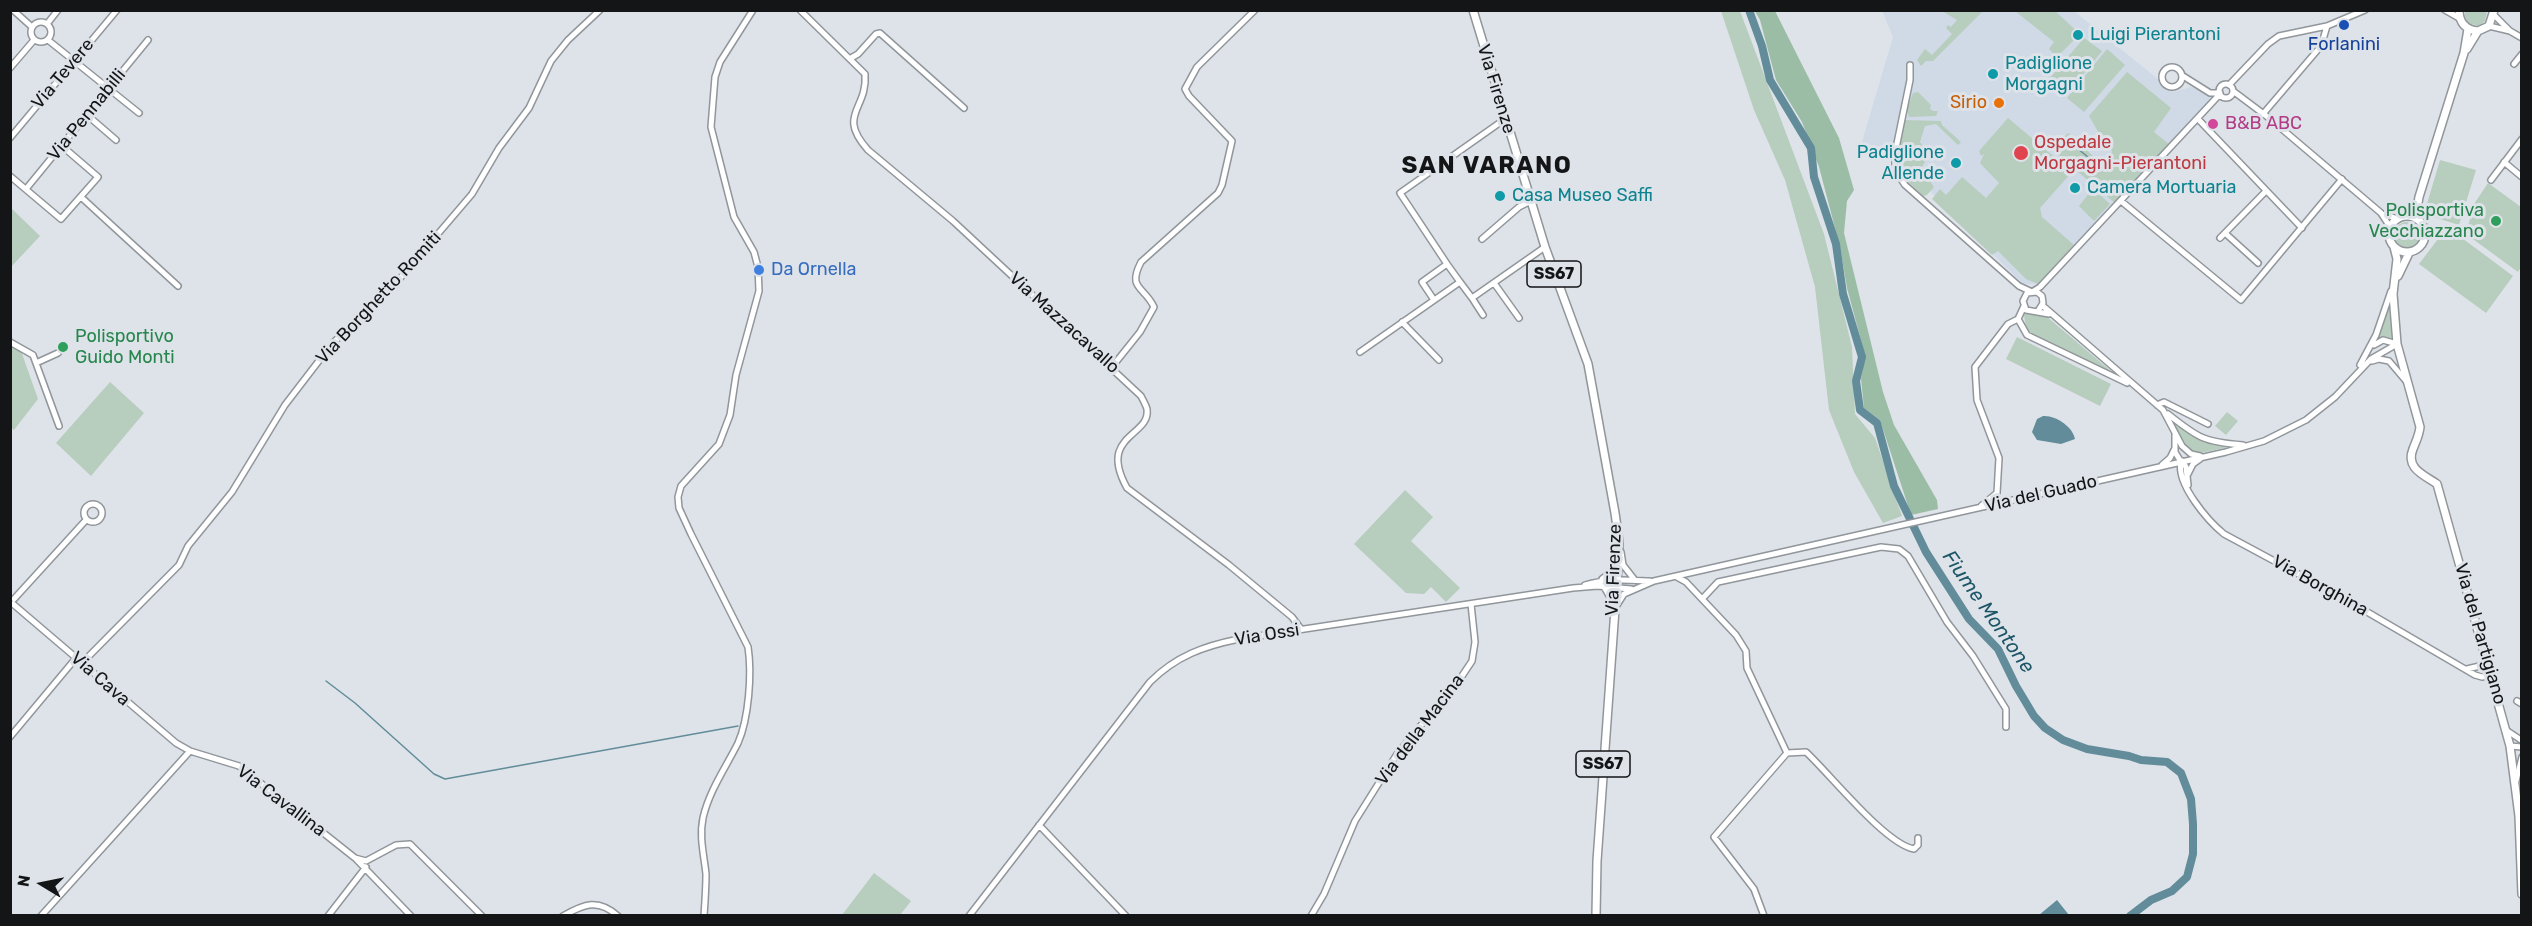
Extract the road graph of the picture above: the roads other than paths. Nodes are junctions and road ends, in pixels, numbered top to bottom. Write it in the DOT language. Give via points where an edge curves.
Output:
graph roads {
  1 [pos="13,10"];
  2 [pos="58,10"];
  3 [pos="117,10"];
  4 [pos="600,10"];
  5 [pos="753,10"];
  6 [pos="800,10"];
  7 [pos="1255,10"];
  8 [pos="1473,10"];
  9 [pos="2365,10"];
  10 [pos="2445,10"];
  11 [pos="2494,13"];
  12 [pos="2460,14"];
  13 [pos="47,24"];
  14 [pos="2489,26"];
  15 [pos="32,27"];
  16 [pos="2327,27"];
  17 [pos="2317,29"];
  18 [pos="2468,29"];
  19 [pos="2478,31"];
  20 [pos="2510,31"];
  21 [pos="2324,38"];
  22 [pos="2522,38"];
  23 [pos="34,40"];
  24 [pos="48,40"];
  25 [pos="148,40"];
  26 [pos="2464,53"];
  27 [pos="2522,54"];
  28 [pos="851,58"];
  29 [pos="73,62"];
  30 [pos="2514,64"];
  31 [pos="1910,65"];
  32 [pos="10,68"];
  33 [pos="2182,79"];
  34 [pos="2229,85"];
  35 [pos="108,89"];
  36 [pos="2225,93"];
  37 [pos="964,108"];
  38 [pos="139,113"];
  39 [pos="2263,114"];
  40 [pos="87,115"];
  41 [pos="1505,119"];
  42 [pos="2198,119"];
  43 [pos="10,138"];
  44 [pos="2522,139"];
  45 [pos="116,140"];
  46 [pos="62,146"];
  47 [pos="2504,162"];
  48 [pos="10,176"];
  49 [pos="2522,177"];
  50 [pos="2342,180"];
  51 [pos="2491,180"];
  52 [pos="26,189"];
  53 [pos="2421,189"];
  54 [pos="2266,191"];
  55 [pos="81,196"];
  56 [pos="1531,201"];
  57 [pos="2121,201"];
  58 [pos="2381,213"];
  59 [pos="2406,216"];
  60 [pos="2397,219"];
  61 [pos="2419,220"];
  62 [pos="2391,227"];
  63 [pos="2302,228"];
  64 [pos="2225,233"];
  65 [pos="2220,238"];
  66 [pos="1482,239"];
  67 [pos="1545,246"];
  68 [pos="2394,247"];
  69 [pos="2409,253"];
  70 [pos="2258,263"];
  71 [pos="1446,264"];
  72 [pos="1460,282"];
  73 [pos="1494,283"];
  74 [pos="178,286"];
  75 [pos="2393,287"];
  76 [pos="2033,291"];
  77 [pos="1472,298"];
  78 [pos="1434,300"];
  79 [pos="2025,308"];
  80 [pos="2040,308"];
  81 [pos="2394,308"];
  82 [pos="1483,315"];
  83 [pos="2019,317"];
  84 [pos="1519,318"];
  85 [pos="1402,322"];
  86 [pos="10,342"];
  87 [pos="2397,344"];
  88 [pos="2368,351"];
  89 [pos="1360,352"];
  90 [pos="58,353"];
  91 [pos="1439,360"];
  92 [pos="36,363"];
  93 [pos="2365,364"];
  94 [pos="1112,367"];
  95 [pos="2356,373"];
  96 [pos="2407,383"];
  97 [pos="2134,386"];
  98 [pos="2157,405"];
  99 [pos="2163,410"];
  100 [pos="2208,424"];
  101 [pos="59,426"];
  102 [pos="2247,446"];
  103 [pos="2178,447"];
  104 [pos="2204,456"];
  105 [pos="2182,462"];
  106 [pos="2160,467"];
  107 [pos="2184,475"];
  108 [pos="1978,508"];
  109 [pos="86,520"];
  110 [pos="1619,541"];
  111 [pos="1677,577"];
  112 [pos="1602,579"];
  113 [pos="1617,579"];
  114 [pos="1635,579"];
  115 [pos="1654,581"];
  116 [pos="1604,587"];
  117 [pos="1573,588"];
  118 [pos="1616,588"];
  119 [pos="1632,589"];
  120 [pos="1703,598"];
  121 [pos="12,601"];
  122 [pos="1471,604"];
  123 [pos="1614,612"];
  124 [pos="1301,629"];
  125 [pos="76,658"];
  126 [pos="82,663"];
  127 [pos="2488,664"];
  128 [pos="2467,669"];
  129 [pos="2492,675"];
  130 [pos="2006,728"];
  131 [pos="2506,730"];
  132 [pos="10,737"];
  133 [pos="2521,740"];
  134 [pos="2510,746"];
  135 [pos="2522,747"];
  136 [pos="190,751"];
  137 [pos="1787,753"];
  138 [pos="2522,757"];
  139 [pos="2516,782"];
  140 [pos="1039,825"];
  141 [pos="1918,838"];
  142 [pos="355,858"];
  143 [pos="366,867"];
  144 [pos="2522,894"];
  145 [pos="41,915"];
  146 [pos="328,915"];
  147 [pos="411,915"];
  148 [pos="482,915"];
  149 [pos="563,915"];
  150 [pos="618,915"];
  151 [pos="704,915"];
  152 [pos="969,915"];
  153 [pos="1126,915"];
  154 [pos="1311,915"];
  155 [pos="1596,915"];
  156 [pos="1764,915"];
  1 -- 15 [label="street"];
  2 -- 13 [label="street"];
  3 -- 29 [label="street, Via Tevere"];
  4 -- 126 [label="street, Via Borghetto Romiti" via="551,61 530,108 499,148 466,202 396,283 334,342 285,405 232,492 188,546 179,565"];
  5 -- 151 [label="street" via="717,69 711,127 734,217 756,259 759,291 736,375 730,415 719,444 681,486 678,497 691,534 748,647 751,663 739,740 703,818"];
  6 -- 28 [label="street, Via Mazzacavallo"];
  7 -- 94 [label="street" via="1197,67 1185,89 1232,141 1229,158 1218,193 1141,262 1135,284 1154,308"];
  8 -- 41 [label="main road, Via Firenze / SS67"];
  9 -- 16 [label="street"];
  10 -- 12 [label="street"];
  11 -- 14 [label="main road"];
  11 -- 20 [label="street"];
  12 -- 18 [label="main road"];
  13 -- 15 [label="street" via="41,21"];
  13 -- 24 [label="street" via="51,30"];
  14 -- 19 [label="main road"];
  14 -- 20 [label="street"];
  15 -- 23 [label="street"];
  16 -- 17 [label="street"];
  16 -- 21 [label="street"];
  17 -- 21 [label="street"];
  17 -- 34 [label="street" via="2286,33 2273,40"];
  18 -- 19 [label="main road"];
  18 -- 26 [label="main road"];
  19 -- 26 [label="main road"];
  20 -- 22 [label="street"];
  21 -- 39 [label="street"];
  23 -- 24 [label="street"];
  23 -- 32 [label="street"];
  24 -- 29 [label="street"];
  25 -- 35 [label="street, Via Pennabilli"];
  26 -- 53 [label="main road"];
  27 -- 30 [label="street"];
  28 -- 37 [label="street" via="880,33"];
  28 -- 94 [label="street, Via Mazzacavallo" via="866,74 866,88 853,116 856,137"];
  29 -- 35 [label="street"];
  29 -- 43 [label="street, Via Tevere"];
  31 -- 76 [label="street" via="1895,170 1905,185 2023,288"];
  33 -- 36 [label="street" via="2208,91"];
  34 -- 36 [label="street"];
  34 -- 36 [label="street" via="2224,85"];
  35 -- 38 [label="street"];
  35 -- 40 [label="street, Via Pennabilli"];
  36 -- 39 [label="street"];
  36 -- 42 [label="street"];
  39 -- 50 [label="street"];
  40 -- 45 [label="street"];
  40 -- 46 [label="street, Via Pennabilli"];
  41 -- 56 [label="main road, Via Firenze / SS67"];
  41 -- 71 [label="street" via="1400,193"];
  42 -- 54 [label="street"];
  42 -- 57 [label="street"];
  44 -- 47 [label="street"];
  46 -- 52 [label="street, Via Pennabilli"];
  46 -- 55 [label="street" via="98,177"];
  47 -- 49 [label="street"];
  47 -- 51 [label="street"];
  48 -- 52 [label="street"];
  50 -- 58 [label="street"];
  50 -- 63 [label="street"];
  52 -- 55 [label="street" via="61,219"];
  53 -- 59 [label="main road"];
  53 -- 61 [label="main road"];
  54 -- 63 [label="street"];
  54 -- 64 [label="street"];
  55 -- 74 [label="street"];
  56 -- 66 [label="street"];
  56 -- 67 [label="main road, Via Firenze / SS67"];
  57 -- 63 [label="street" via="2240,300"];
  57 -- 76 [label="street"];
  58 -- 60 [label="street"];
  58 -- 62 [label="street"];
  59 -- 60 [label="main road"];
  59 -- 61 [label="main road"];
  60 -- 62 [label="main road"];
  61 -- 69 [label="main road" via="2425,229 2425,240 2419,249"];
  62 -- 68 [label="main road" via="2389,237"];
  64 -- 65 [label="street"];
  64 -- 70 [label="street"];
  67 -- 73 [label="street"];
  67 -- 110 [label="main road, Via Firenze / SS67" via="1588,364"];
  68 -- 69 [label="main road"];
  68 -- 75 [label="main road" via="2397,259"];
  69 -- 81 [label="main road" via="2401,267"];
  71 -- 72 [label="street"];
  71 -- 78 [label="street" via="1422,282"];
  72 -- 77 [label="street"];
  72 -- 78 [label="street"];
  73 -- 77 [label="street"];
  73 -- 84 [label="street"];
  75 -- 81 [label="main road"];
  75 -- 88 [label="street"];
  76 -- 79 [label="street" via="2023,298"];
  76 -- 80 [label="street" via="2043,299"];
  77 -- 82 [label="street"];
  78 -- 85 [label="street"];
  79 -- 80 [label="street" via="2032,312"];
  79 -- 83 [label="street"];
  80 -- 97 [label="street"];
  81 -- 87 [label="main road"];
  83 -- 97 [label="street" via="2027,335"];
  83 -- 108 [label="street" via="2008,324 1975,367 1977,400 1999,458 1997,493"];
  85 -- 89 [label="street"];
  85 -- 91 [label="street"];
  86 -- 92 [label="street" via="33,356"];
  87 -- 88 [label="street" via="2383,340"];
  87 -- 93 [label="street, Via del Guado"];
  87 -- 96 [label="main road"];
  88 -- 95 [label="street"];
  90 -- 92 [label="street"];
  92 -- 101 [label="street"];
  93 -- 95 [label="street, Via del Guado"];
  93 -- 96 [label="street" via="2379,359 2389,361"];
  94 -- 124 [label="street, Via Mazzacavallo" via="1141,396 1147,410 1145,420 1123,444 1117,457 1119,473 1127,488 1229,565"];
  95 -- 102 [label="street, Via del Guado" via="2335,397 2306,420"];
  96 -- 127 [label="main road, Via del Partigiano" via="2420,427 2410,460 2415,470 2437,483"];
  97 -- 98 [label="street"];
  98 -- 99 [label="street"];
  98 -- 100 [label="street" via="2164,402"];
  99 -- 102 [label="street" via="2206,441"];
  99 -- 103 [label="street"];
  102 -- 104 [label="street, Via del Guado"];
  103 -- 104 [label="street"];
  103 -- 105 [label="street" via="2177,457"];
  103 -- 106 [label="street"];
  104 -- 105 [label="street, Via del Guado"];
  104 -- 107 [label="street"];
  105 -- 106 [label="street, Via del Guado"];
  105 -- 107 [label="street"];
  106 -- 107 [label="street"];
  106 -- 108 [label="street, Via del Guado"];
  107 -- 128 [label="street, Via Borghina" via="2194,503 2224,534"];
  108 -- 111 [label="street, Via del Guado"];
  109 -- 121 [label="street"];
  110 -- 112 [label="street" via="1611,572"];
  110 -- 113 [label="main road, Via Firenze / SS67"];
  110 -- 114 [label="street" via="1623,565"];
  111 -- 115 [label="street, Via del Guado"];
  111 -- 120 [label="street"];
  112 -- 113 [label="street, Via Ossi"];
  112 -- 117 [label="street, Via Ossi"];
  113 -- 114 [label="street, Via del Guado"];
  113 -- 118 [label="main road, Via Firenze"];
  114 -- 115 [label="street, Via del Guado"];
  115 -- 119 [label="street, Via del Guado"];
  116 -- 117 [label="street, Via Ossi"];
  116 -- 118 [label="street, Via Ossi"];
  116 -- 123 [label="street"];
  117 -- 122 [label="street, Via Ossi"];
  118 -- 119 [label="street, Via del Guado"];
  118 -- 123 [label="main road, Via Firenze / SS67"];
  119 -- 123 [label="street" via="1619,599"];
  120 -- 130 [label="street" via="1718,582 1881,547 1899,549 1908,556 2006,709"];
  120 -- 137 [label="street" via="1737,635 1746,651 1747,668"];
  121 -- 125 [label="street, Via Cava"];
  122 -- 124 [label="street, Via Ossi"];
  122 -- 154 [label="street, Via della Macina" via="1475,642 1472,661 1397,754 1355,821"];
  123 -- 155 [label="main road, Via Firenze / SS67"];
  124 -- 140 [label="street, Via Ossi" via="1212,645 1174,661 1150,682"];
  125 -- 126 [label="street, Via Cava"];
  125 -- 132 [label="street"];
  126 -- 136 [label="street, Via Cava" via="167,737"];
  127 -- 128 [label="street"];
  127 -- 129 [label="main road, Via del Partigiano"];
  128 -- 129 [label="street, Via Borghina" via="2482,677"];
  129 -- 131 [label="main road, Via del Partigiano"];
  131 -- 133 [label="street"];
  131 -- 134 [label="main road, Via del Partigiano"];
  133 -- 134 [label="street"];
  134 -- 135 [label="street"];
  134 -- 139 [label="main road, Via del Partigiano"];
  136 -- 142 [label="street, Via Cavallina" via="239,766"];
  136 -- 145 [label="street"];
  137 -- 141 [label="street" via="1806,752 1903,844 1914,849"];
  137 -- 156 [label="street" via="1714,837 1754,889"];
  138 -- 139 [label="street"];
  139 -- 144 [label="main road, Via del Partigiano"];
  140 -- 152 [label="street, Via Ossi"];
  140 -- 153 [label="street"];
  142 -- 143 [label="street, Via Cavallina"];
  142 -- 148 [label="street" via="366,861 396,845 410,844"];
  143 -- 146 [label="street"];
  143 -- 147 [label="street, Via Cavallina"];
  149 -- 150 [label="street" via="593,903"];
}
